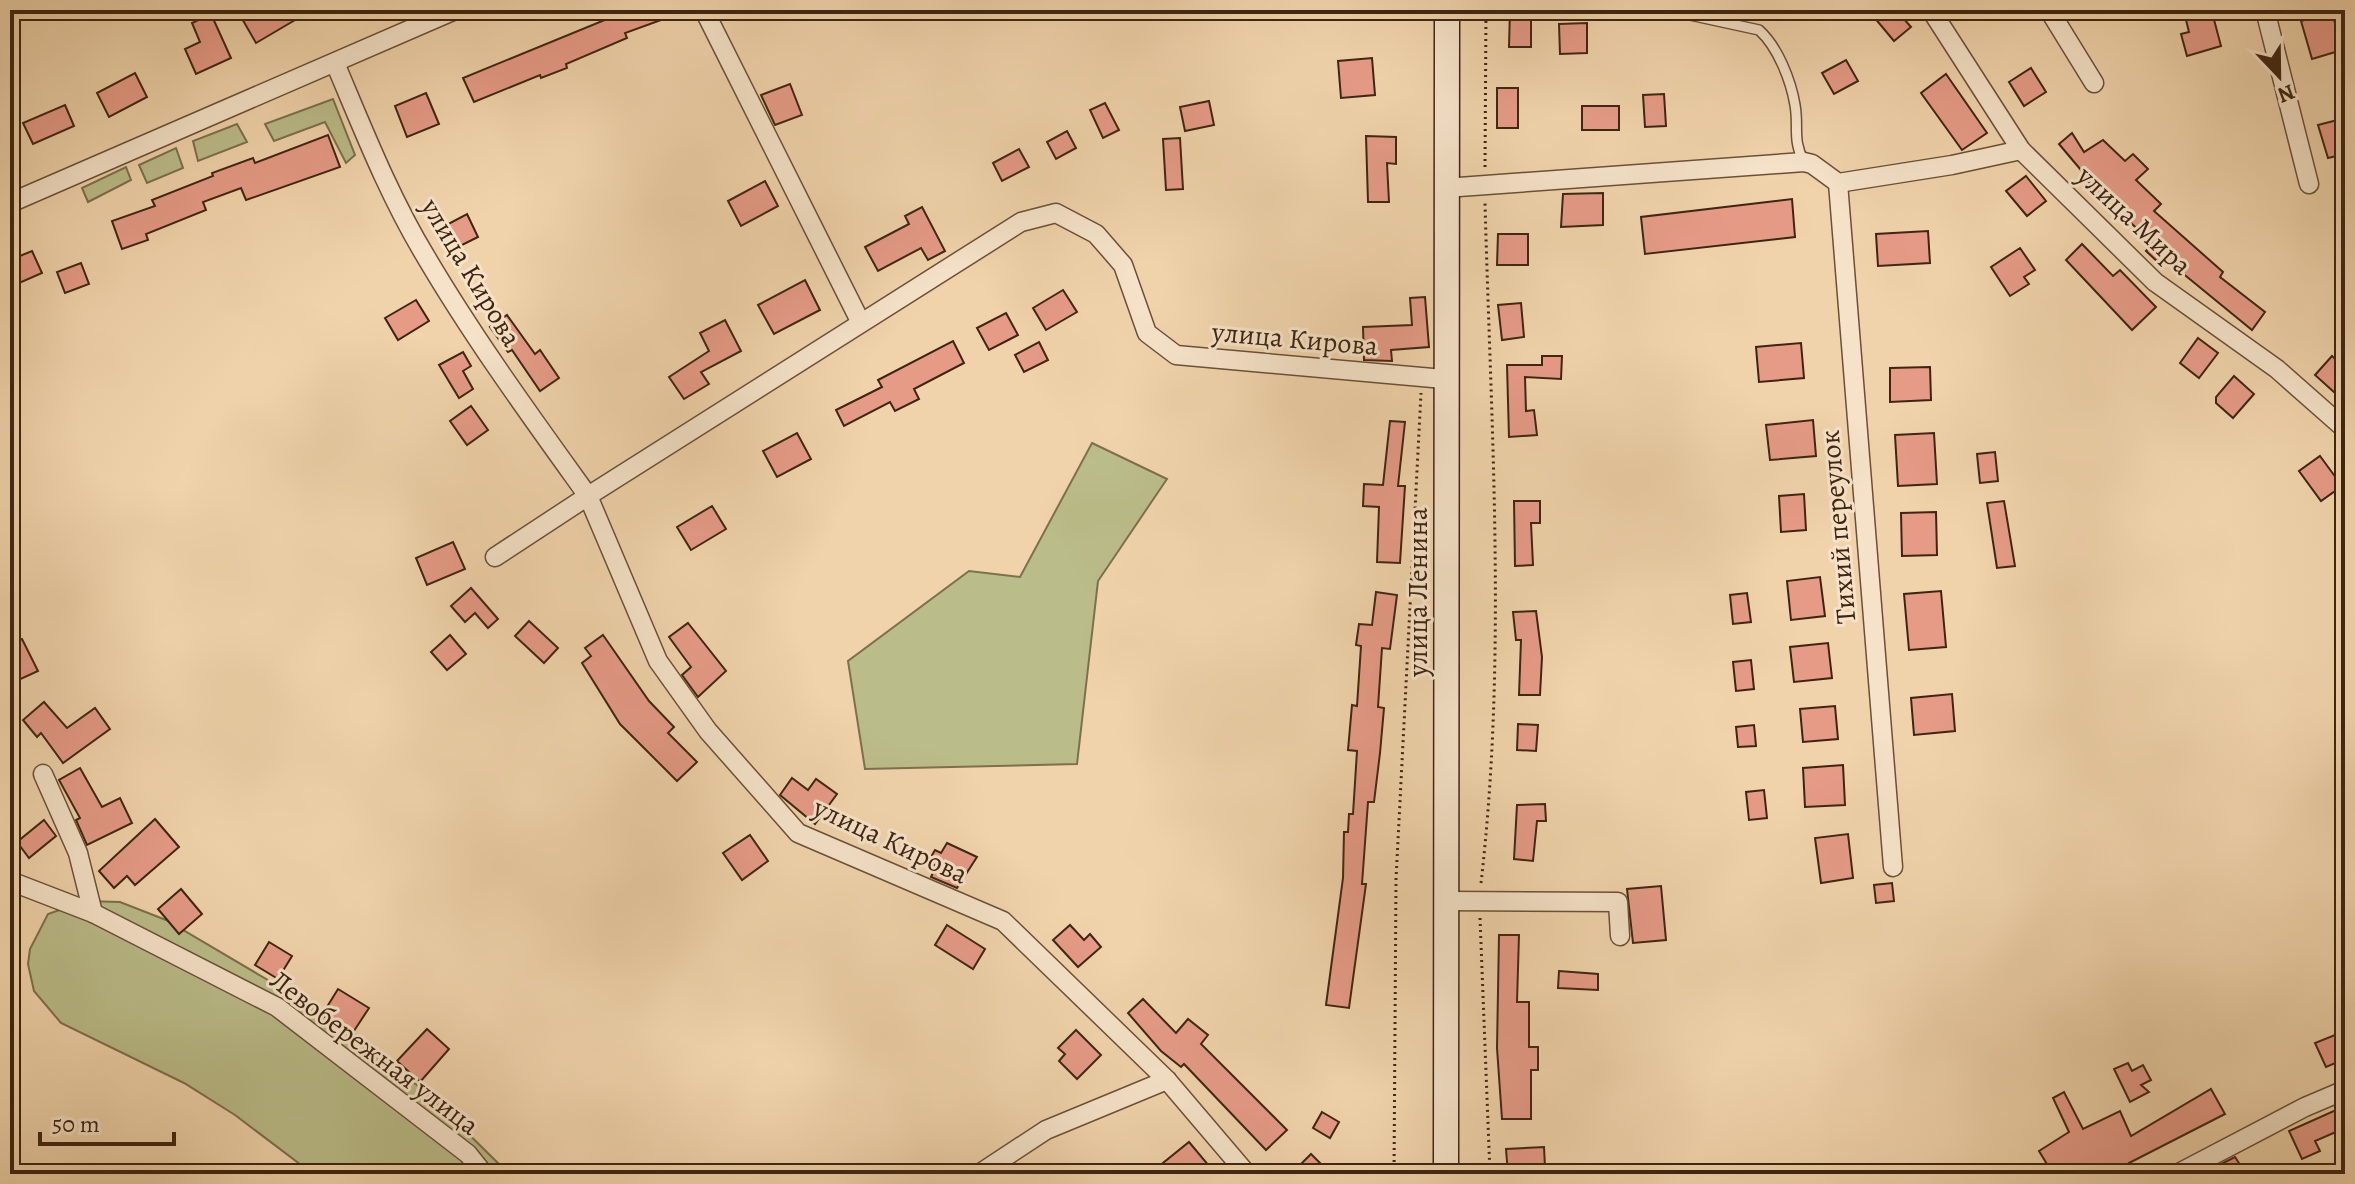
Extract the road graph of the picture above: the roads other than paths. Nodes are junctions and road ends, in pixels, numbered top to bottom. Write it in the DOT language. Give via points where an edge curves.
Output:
graph roads {
  1 [pos="455,10"];
  2 [pos="704,10"];
  3 [pos="1447,10"];
  4 [pos="1667,10"];
  5 [pos="1931,10"];
  6 [pos="2049,10"];
  7 [pos="2265,10"];
  8 [pos="335,63"];
  9 [pos="2094,83"];
  10 [pos="2021,150"];
  11 [pos="1804,162"];
  12 [pos="1838,183"];
  13 [pos="2309,184"];
  14 [pos="1445,188"];
  15 [pos="10,203"];
  16 [pos="860,321"];
  17 [pos="1433,378"];
  18 [pos="2345,429"];
  19 [pos="588,496"];
  20 [pos="495,557"];
  21 [pos="43,774"];
  22 [pos="1893,867"];
  23 [pos="10,881"];
  24 [pos="1447,901"];
  25 [pos="93,913"];
  26 [pos="1620,936"];
  27 [pos="1167,1080"];
  28 [pos="2345,1090"];
  29 [pos="484,1174"];
  30 [pos="979,1174"];
  31 [pos="1247,1174"];
  32 [pos="1446,1174"];
  33 [pos="2177,1174"];
  1 -- 8 [label="street"];
  2 -- 16 [label="street"];
  3 -- 14 [label="main road, улица Ленина"];
  4 -- 11 [label="lane" via="1759,30 1769,39 1790,84 1796,108 1795,145"];
  5 -- 10 [label="street, улица Мира"];
  6 -- 9 [label="street"];
  7 -- 13 [label="street"];
  8 -- 15 [label="street"];
  8 -- 19 [label="street, улица Кирова" via="385,180 425,256 489,358"];
  10 -- 12 [label="street"];
  10 -- 18 [label="street, улица Мира" via="2155,282 2277,369"];
  11 -- 12 [label="street"];
  11 -- 14 [label="street"];
  12 -- 22 [label="street, Тихий переулок"];
  14 -- 17 [label="main road, улица Ленина"];
  16 -- 17 [label="street, улица Кирова" via="1021,222 1056,213 1096,234 1123,265 1147,333 1176,355"];
  16 -- 19 [label="street, улица Кирова"];
  17 -- 24 [label="main road, улица Ленина"];
  19 -- 20 [label="street, улица Кирова"];
  19 -- 27 [label="street, улица Кирова" via="658,661 708,731 798,833 1003,921"];
  21 -- 25 [label="street" via="78,853"];
  23 -- 25 [label="street, Левобережная улица"];
  24 -- 26 [label="street" via="1618,902"];
  24 -- 32 [label="main road, улица Ленина"];
  25 -- 29 [label="street, Левобережная улица" via="277,1007 468,1154"];
  27 -- 30 [label="street" via="1046,1130"];
  27 -- 31 [label="street, улица Кирова"];
  28 -- 33 [label="street"];
}
